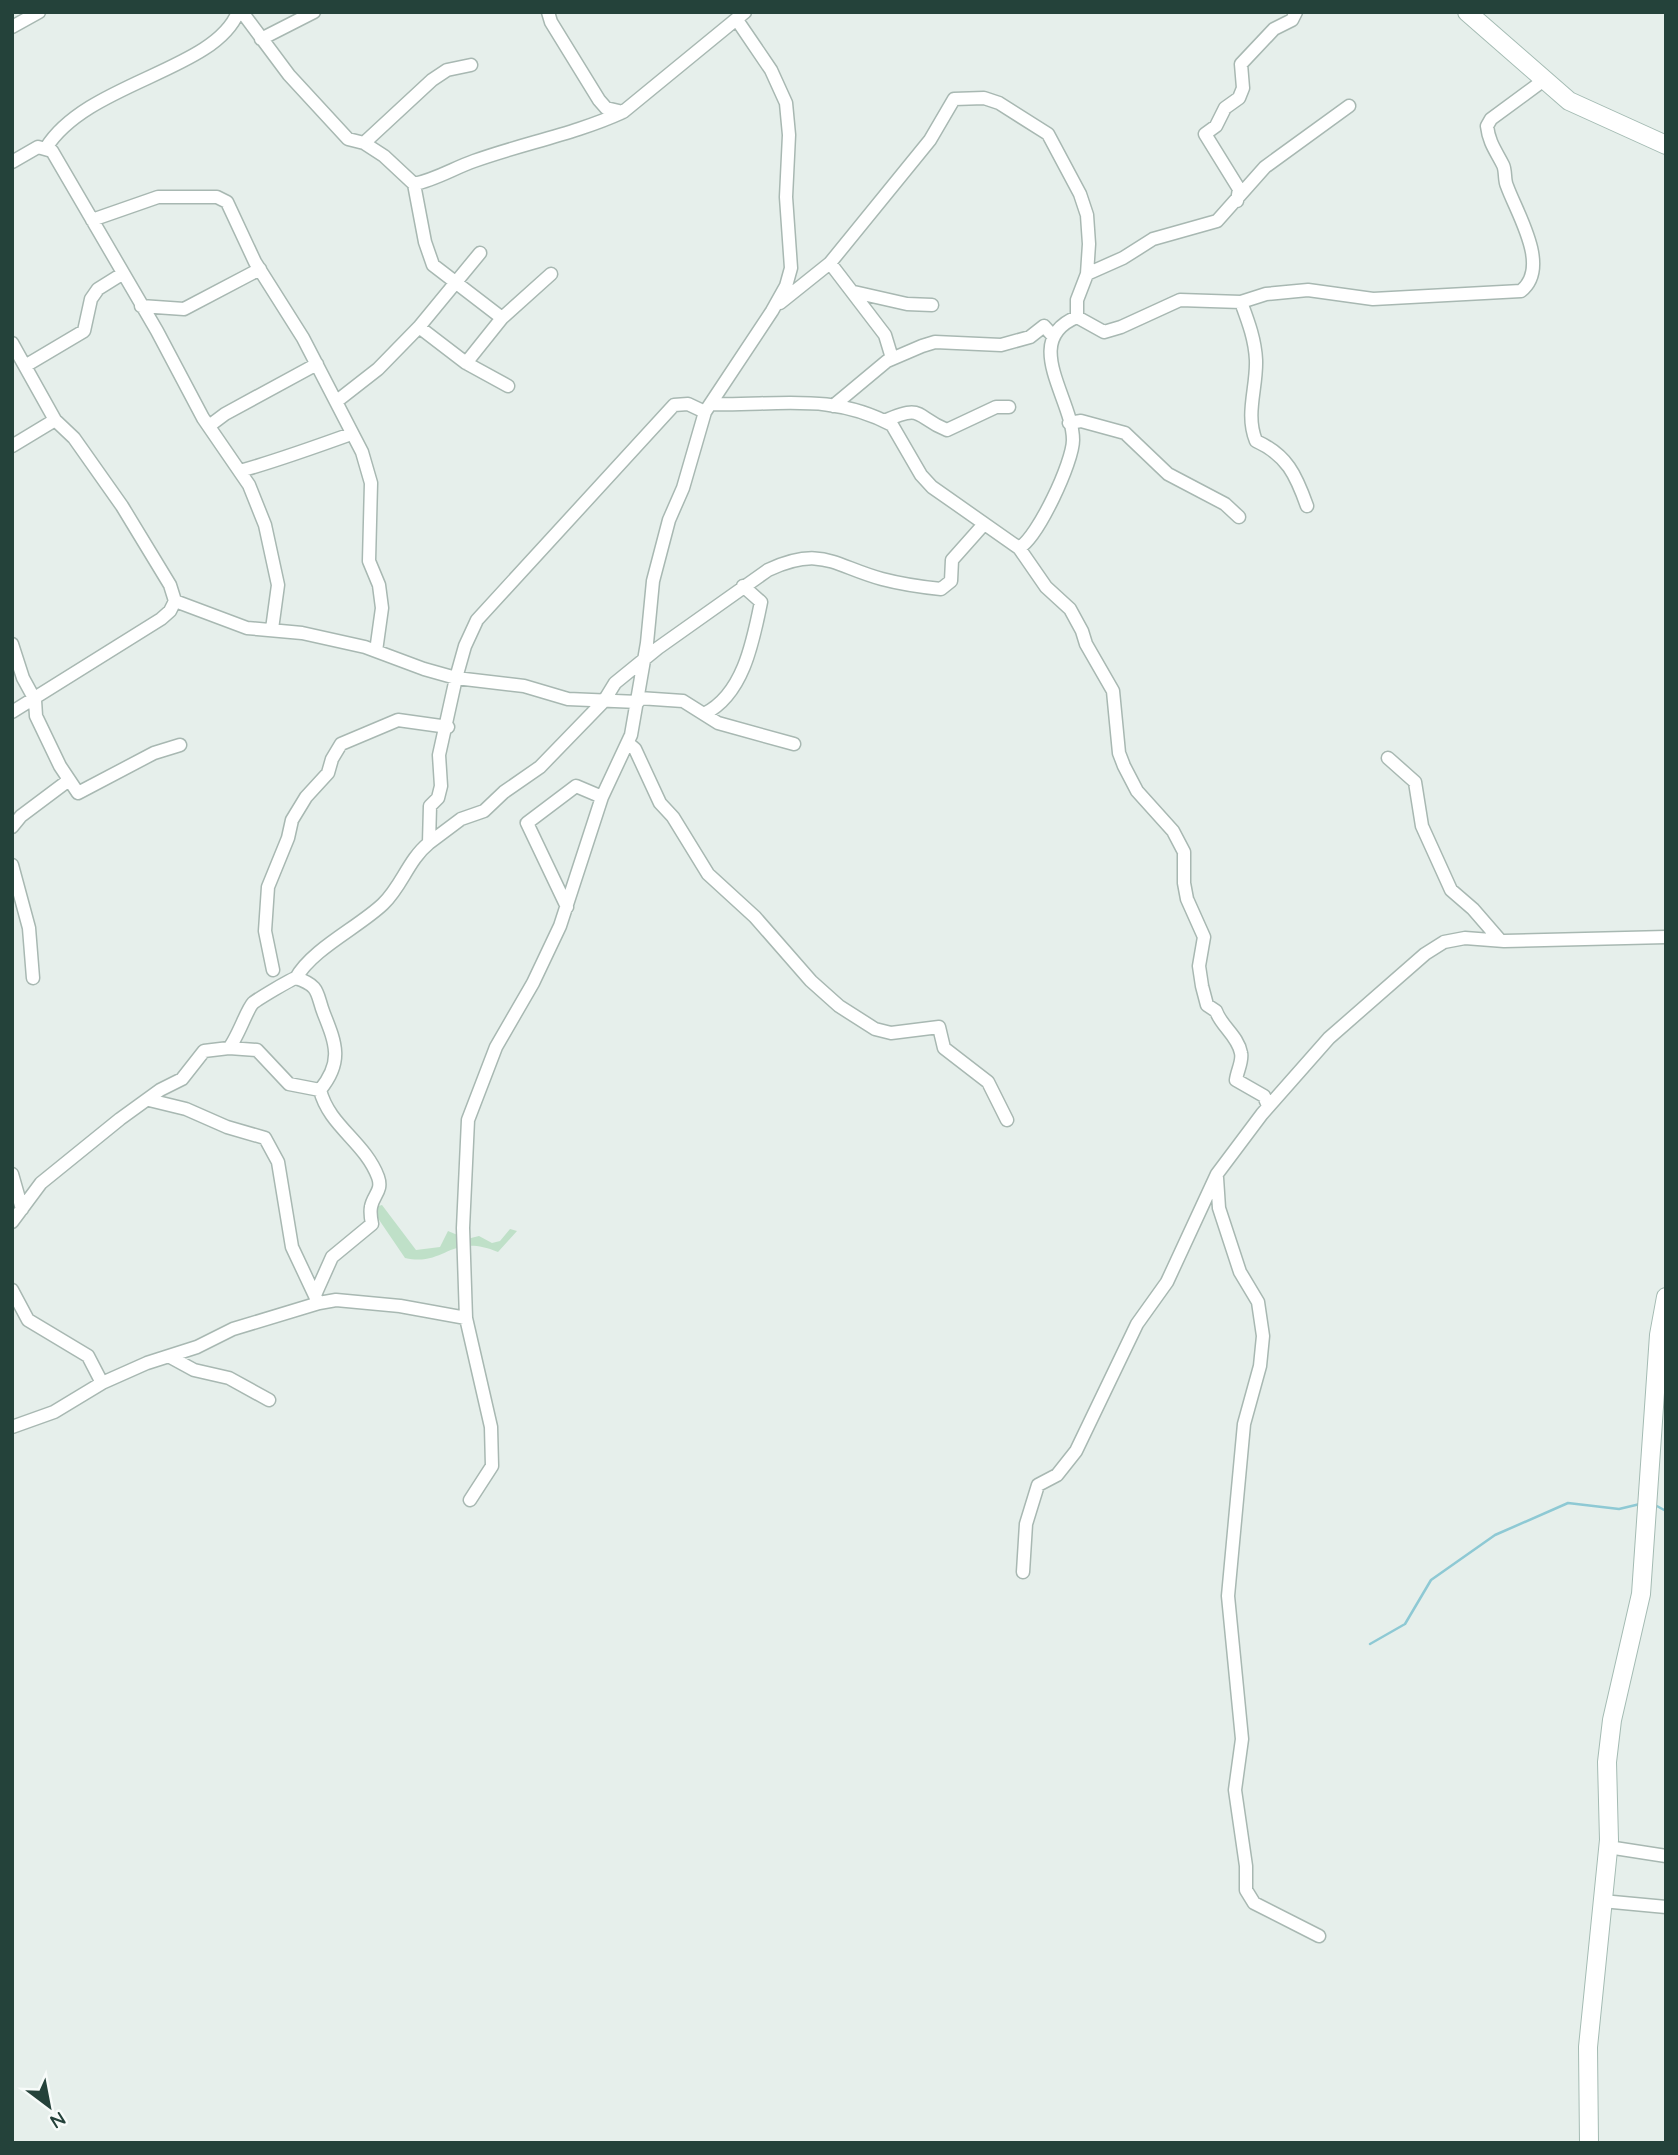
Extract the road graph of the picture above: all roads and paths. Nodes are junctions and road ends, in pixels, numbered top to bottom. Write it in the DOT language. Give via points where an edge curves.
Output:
graph roads {
  1 [pos="240,12"];
  2 [pos="314,12"];
  3 [pos="548,12"];
  4 [pos="1296,12"];
  5 [pos="1467,12"];
  6 [pos="31,14"];
  7 [pos="741,16"];
  8 [pos="12,27"];
  9 [pos="261,39"];
  10 [pos="471,65"];
  11 [pos="1544,80"];
  12 [pos="1349,106"];
  13 [pos="623,112"];
  14 [pos="364,143"];
  15 [pos="1666,145"];
  16 [pos="46,148"];
  17 [pos="12,162"];
  18 [pos="414,184"];
  19 [pos="1237,201"];
  20 [pos="92,220"];
  21 [pos="480,253"];
  22 [pos="830,263"];
  23 [pos="791,268"];
  24 [pos="260,269"];
  25 [pos="122,274"];
  26 [pos="1087,274"];
  27 [pos="551,275"];
  28 [pos="814,279"];
  29 [pos="453,283"];
  30 [pos="853,292"];
  31 [pos="1241,302"];
  32 [pos="932,304"];
  33 [pos="141,306"];
  34 [pos="772,311"];
  35 [pos="1077,317"];
  36 [pos="502,318"];
  37 [pos="419,327"];
  38 [pos="1052,335"];
  39 [pos="12,343"];
  40 [pos="892,358"];
  41 [pos="466,363"];
  42 [pos="317,364"];
  43 [pos="26,366"];
  44 [pos="508,386"];
  45 [pos="337,401"];
  46 [pos="833,405"];
  47 [pos="1009,407"];
  48 [pos="709,408"];
  49 [pos="55,419"];
  50 [pos="884,421"];
  51 [pos="1069,423"];
  52 [pos="209,426"];
  53 [pos="351,434"];
  54 [pos="12,446"];
  55 [pos="240,471"];
  56 [pos="1307,506"];
  57 [pos="1239,517"];
  58 [pos="984,524"];
  59 [pos="1019,548"];
  60 [pos="743,586"];
  61 [pos="175,601"];
  62 [pos="272,629"];
  63 [pos="12,644"];
  64 [pos="376,651"];
  65 [pos="14,658"];
  66 [pos="645,658"];
  67 [pos="456,678"];
  68 [pos="35,700"];
  69 [pos="638,700"];
  70 [pos="604,701"];
  71 [pos="12,712"];
  72 [pos="704,715"];
  73 [pos="448,727"];
  74 [pos="628,743"];
  75 [pos="794,744"];
  76 [pos="180,745"];
  77 [pos="1388,758"];
  78 [pos="69,780"];
  79 [pos="603,797"];
  80 [pos="12,827"];
  81 [pos="429,843"];
  82 [pos="12,865"];
  83 [pos="567,908"];
  84 [pos="1666,937"];
  85 [pos="1499,939"];
  86 [pos="273,970"];
  87 [pos="33,978"];
  88 [pos="296,978"];
  89 [pos="229,1048"];
  90 [pos="320,1090"];
  91 [pos="149,1100"];
  92 [pos="1268,1106"];
  93 [pos="1007,1120"];
  94 [pos="12,1174"];
  95 [pos="1217,1174"];
  96 [pos="22,1209"];
  97 [pos="12,1222"];
  98 [pos="12,1290"];
  99 [pos="1666,1297"];
  100 [pos="317,1299"];
  101 [pos="466,1318"];
  102 [pos="172,1358"];
  103 [pos="102,1382"];
  104 [pos="269,1400"];
  105 [pos="12,1427"];
  106 [pos="470,1500"];
  107 [pos="1023,1572"];
  108 [pos="1608,1847"];
  109 [pos="1666,1856"];
  110 [pos="1602,1901"];
  111 [pos="1666,1907"];
  112 [pos="1319,1936"];
  113 [pos="1589,2143"];
  1 -- 9 [label="street"];
  1 -- 16 [label="street" via="233,25 209,46 83,111 54,135"];
  2 -- 9 [label="street"];
  3 -- 13 [label="street" via="599,100 606,108"];
  4 -- 19 [label="street" via="1241,64 1239,98 1205,134 1239,189"];
  5 -- 11 [label="street"];
  6 -- 8 [label="street"];
  7 -- 13 [label="street"];
  7 -- 23 [label="street" via="786,103"];
  9 -- 14 [label="street" via="348,139"];
  10 -- 14 [label="street" via="447,70 432,80"];
  11 -- 15 [label="street" via="1581,108"];
  11 -- 31 [label="street" via="1487,126 1534,270 1530,283 1521,290 1373,299 1308,290"];
  12 -- 19 [label="street" via="1265,167"];
  13 -- 18 [label="street" via="591,127 476,160"];
  14 -- 18 [label="street"];
  16 -- 17 [label="street" via="38,147"];
  16 -- 20 [label="street"];
  18 -- 29 [label="street" via="433,265"];
  19 -- 26 [label="street" via="1217,221 1153,239"];
  20 -- 24 [label="street" via="158,197 223,198"];
  20 -- 25 [label="street"];
  21 -- 29 [label="street"];
  22 -- 26 [label="street" via="930,140 954,99 971,97 999,103 1048,134 1087,215"];
  22 -- 28 [label="street"];
  22 -- 30 [label="street"];
  23 -- 28 [label="street" via="797,276"];
  23 -- 34 [label="street"];
  24 -- 33 [label="street" via="184,309"];
  24 -- 42 [label="street"];
  25 -- 33 [label="street"];
  25 -- 43 [label="street" via="91,299 84,331"];
  26 -- 35 [label="street" via="1077,300"];
  27 -- 36 [label="street"];
  28 -- 34 [label="street"];
  29 -- 36 [label="street"];
  29 -- 37 [label="street"];
  30 -- 32 [label="street" via="907,304"];
  30 -- 40 [label="street" via="885,335"];
  31 -- 35 [label="street" via="1180,300 1104,332"];
  31 -- 56 [label="street" via="1256,361 1251,429 1256,441 1279,453 1296,473"];
  33 -- 52 [label="street"];
  34 -- 48 [label="street"];
  35 -- 38 [label="street" via="1060,324"];
  36 -- 41 [label="street"];
  37 -- 41 [label="street"];
  37 -- 45 [label="street" via="379,369"];
  38 -- 40 [label="street" via="1045,326 1030,337 1001,345 935,342"];
  38 -- 51 [label="street" via="1051,353"];
  39 -- 43 [label="street"];
  40 -- 46 [label="street"];
  41 -- 44 [label="street"];
  42 -- 45 [label="street"];
  42 -- 52 [label="street"];
  43 -- 49 [label="street"];
  45 -- 53 [label="street"];
  46 -- 48 [label="street" via="803,400"];
  46 -- 50 [label="street"];
  47 -- 50 [label="street" via="996,407 947,430 918,411"];
  48 -- 66 [label="street" via="669,520 653,581"];
  48 -- 67 [label="street" via="681,402 659,419 477,620"];
  49 -- 54 [label="street"];
  49 -- 61 [label="street" via="104,477"];
  50 -- 58 [label="street" via="901,436 926,481"];
  51 -- 57 [label="street" via="1081,421 1125,433 1168,474 1225,504"];
  51 -- 59 [label="street" via="1073,443 1055,493 1030,541"];
  52 -- 55 [label="street"];
  53 -- 55 [label="street" via="258,469"];
  53 -- 64 [label="street" via="371,483 369,561 382,608"];
  55 -- 62 [label="street" via="265,525 278,585"];
  58 -- 59 [label="street"];
  58 -- 60 [label="street" via="952,560 951,581 941,589 883,580 832,559 815,558 781,564"];
  59 -- 92 [label="street" via="1046,587 1070,609 1113,691 1124,766 1137,791 1173,831 1184,852 1187,899 1204,937 1199,966 1207,1004 1241,1051 1236,1080 1264,1096"];
  60 -- 66 [label="street"];
  60 -- 72 [label="street" via="761,602 752,637 730,695"];
  61 -- 62 [label="street" via="247,628"];
  61 -- 68 [label="street" via="161,618"];
  62 -- 64 [label="street"];
  63 -- 65 [label="street"];
  64 -- 67 [label="street"];
  65 -- 68 [label="street"];
  66 -- 69 [label="street"];
  66 -- 70 [label="street" via="615,682"];
  67 -- 70 [label="street"];
  67 -- 73 [label="street"];
  68 -- 71 [label="street"];
  68 -- 78 [label="street" via="36,716"];
  69 -- 70 [label="street"];
  69 -- 72 [label="street" via="683,701"];
  69 -- 74 [label="street"];
  70 -- 81 [label="street" via="540,767 484,811 461,819"];
  72 -- 75 [label="street"];
  73 -- 81 [label="street" via="439,755 438,797 430,806"];
  73 -- 86 [label="street" via="398,720 341,744 328,773 292,820 268,887 265,931"];
  74 -- 79 [label="street"];
  74 -- 93 [label="street" via="660,803 708,874 755,917 811,981 839,1006 875,1028 891,1033 939,1027 944,1048 988,1082"];
  76 -- 78 [label="street" via="154,753 78,793"];
  77 -- 85 [label="street" via="1415,782 1422,826 1451,890"];
  78 -- 80 [label="street"];
  79 -- 83 [label="street"];
  79 -- 83 [label="street" via="576,786 527,823"];
  81 -- 88 [label="street" via="413,856 385,902"];
  82 -- 87 [label="street" via="29,928"];
  83 -- 101 [label="street" via="541,967 496,1047 468,1120 463,1228"];
  84 -- 85 [label="street"];
  85 -- 92 [label="street" via="1456,939 1425,954 1329,1038"];
  88 -- 89 [label="street" via="252,1004"];
  88 -- 90 [label="street" via="310,982 321,998 336,1041 329,1079"];
  89 -- 90 [label="street" via="257,1050 289,1084"];
  89 -- 91 [label="street" via="204,1051 182,1079"];
  90 -- 100 [label="street" via="335,1122 363,1148 379,1179 380,1194 371,1207 372,1224 332,1257"];
  91 -- 96 [label="street" via="41,1183"];
  91 -- 100 [label="street" via="265,1138 278,1162 292,1247"];
  92 -- 95 [label="street"];
  94 -- 96 [label="street"];
  95 -- 107 [label="street" via="1167,1282 1137,1324 1076,1451 1057,1475 1035,1490 1026,1524"];
  95 -- 112 [label="street" via="1219,1208 1240,1272 1258,1302 1263,1346 1244,1423 1228,1596 1242,1739 1235,1790 1246,1890 1254,1903"];
  96 -- 97 [label="street"];
  98 -- 103 [label="street" via="28,1320 88,1356"];
  99 -- 108 [label="street" via="1659,1335 1641,1594 1612,1720"];
  100 -- 101 [label="street" via="400,1306"];
  100 -- 102 [label="street" via="233,1329"];
  101 -- 106 [label="street" via="491,1427 492,1466"];
  102 -- 103 [label="street"];
  102 -- 104 [label="street" via="194,1370 229,1378"];
  103 -- 105 [label="street" via="54,1412"];
  108 -- 109 [label="street"];
  108 -- 110 [label="street"];
  110 -- 111 [label="street"];
  110 -- 113 [label="street" via="1588,2047"];
}
